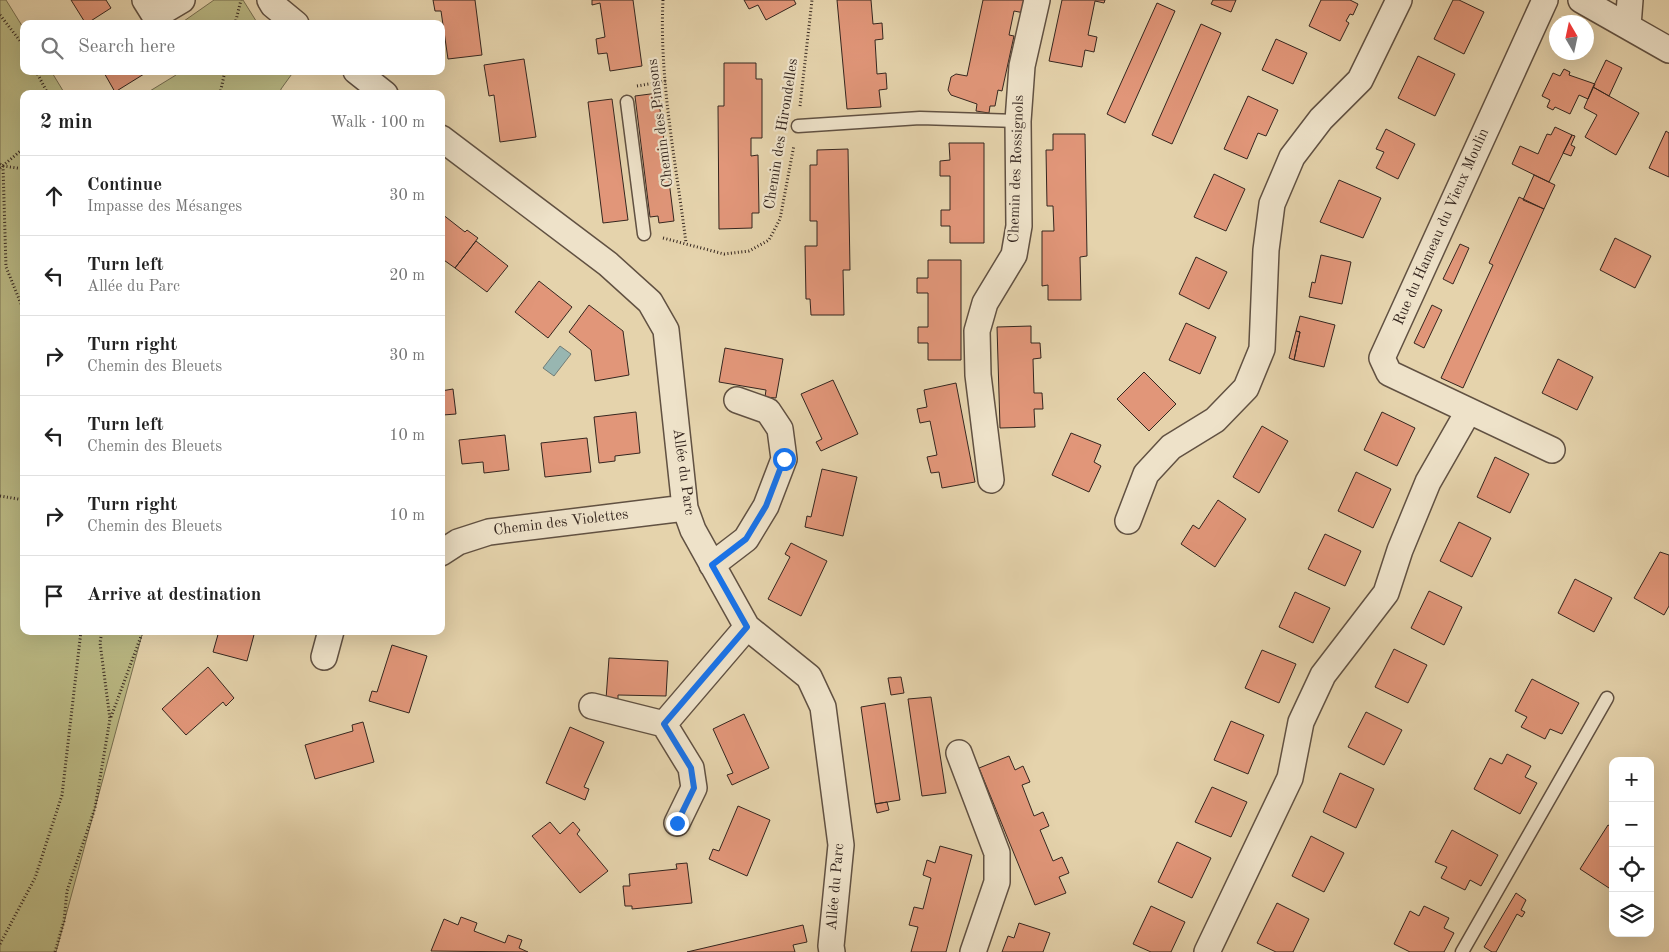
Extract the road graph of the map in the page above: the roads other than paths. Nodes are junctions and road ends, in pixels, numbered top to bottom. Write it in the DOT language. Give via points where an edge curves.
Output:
graph roads {
  1 [pos="145,0"];
  2 [pos="182,0"];
  3 [pos="270,0"];
  4 [pos="1037,0"];
  5 [pos="1399,0"];
  6 [pos="1545,0"];
  7 [pos="1581,0"];
  8 [pos="1630,0"];
  9 [pos="291,20"];
  10 [pos="1628,26"];
  11 [pos="1669,50"];
  12 [pos="361,75"];
  13 [pos="380,90"];
  14 [pos="627,102"];
  15 [pos="1018,121"];
  16 [pos="798,126"];
  17 [pos="445,146"];
  18 [pos="644,234"];
  19 [pos="737,400"];
  20 [pos="1468,412"];
  21 [pos="1552,450"];
  22 [pos="991,480"];
  23 [pos="685,508"];
  24 [pos="1128,521"];
  25 [pos="445,550"];
  26 [pos="712,565"];
  27 [pos="747,627"];
  28 [pos="330,635"];
  29 [pos="324,658"];
  30 [pos="1606,698"];
  31 [pos="592,706"];
  32 [pos="664,724"];
  33 [pos="959,753"];
  34 [pos="677,823"];
  35 [pos="832,952"];
  36 [pos="973,952"];
  37 [pos="1207,952"];
  38 [pos="1462,952"];
  1 -- 2 [label="street" via="155,16"];
  3 -- 9 [label="street"];
  4 -- 15 [label="street, Chemin des Rossignols" via="1022,66"];
  5 -- 24 [label="street" via="1360,80 1322,119 1292,157 1272,204 1266,250 1262,349 1246,388 1216,420 1171,447 1146,474"];
  6 -- 20 [label="street, Rue du Hameau du Vieux Moulin" via="1382,358 1389,373"];
  7 -- 10 [label="street"];
  8 -- 10 [label="street"];
  10 -- 11 [label="street"];
  12 -- 13 [label="street"];
  14 -- 18 [label="lane"];
  15 -- 16 [label="lane" via="920,118"];
  15 -- 22 [label="street, Chemin des Rossignols" via="1019,226 1014,255 985,303 977,331 978,375"];
  17 -- 23 [label="street, Allée du Parc" via="608,264 650,302 666,330"];
  19 -- 26 [label="street" via="768,411 780,428 784,459 766,506 746,539"];
  20 -- 21 [label="street, Rue du Hameau du Vieux Moulin"];
  20 -- 37 [label="street" via="1428,482 1386,593 1323,675 1301,722 1290,778"];
  23 -- 25 [label="street, Chemin des Violettes" via="489,532 458,542"];
  23 -- 26 [label="street, Allée du Parc"];
  26 -- 27 [label="street, Allée du Parc"];
  27 -- 32 [label="street"];
  27 -- 35 [label="street, Allée du Parc" via="809,677 824,707 841,845"];
  28 -- 29 [label="street"];
  30 -- 38 [label="lane"];
  31 -- 32 [label="street"];
  32 -- 34 [label="street" via="691,768 694,788"];
  33 -- 36 [label="street" via="997,853 997,882"];
}
